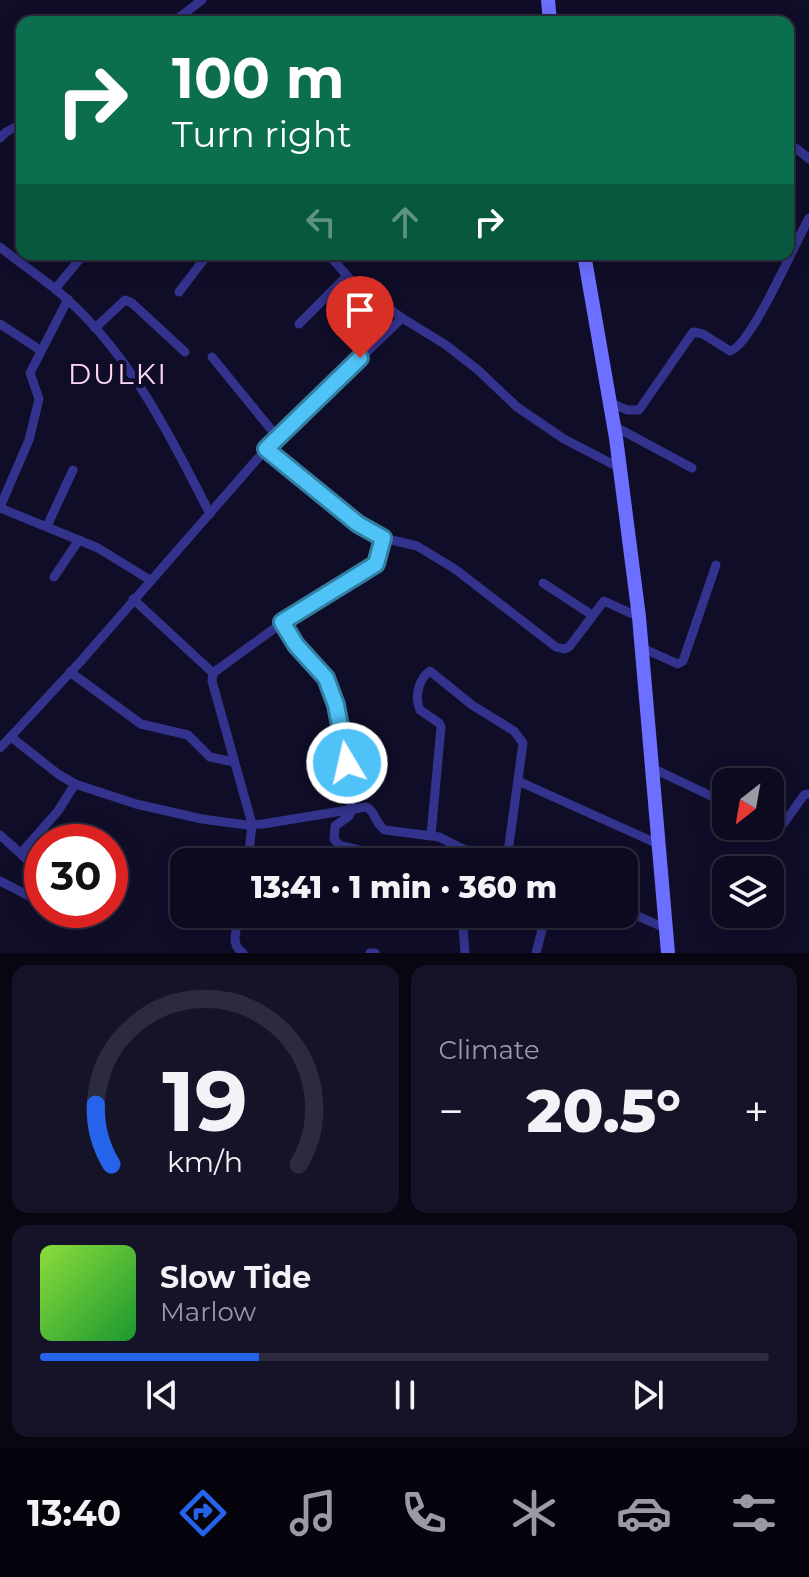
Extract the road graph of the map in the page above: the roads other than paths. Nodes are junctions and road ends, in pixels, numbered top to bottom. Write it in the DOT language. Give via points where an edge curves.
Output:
graph roads {
  1 [pos="202,0"];
  2 [pos="181,16"];
  3 [pos="796,148"];
  4 [pos="809,159"];
  5 [pos="809,218"];
  6 [pos="794,247"];
  7 [pos="4,251"];
  8 [pos="16,260"];
  9 [pos="79,260"];
  10 [pos="203,260"];
  11 [pos="333,260"];
  12 [pos="585,260"];
  13 [pos="787,260"];
  14 [pos="0,264"];
  15 [pos="347,276"];
  16 [pos="55,289"];
  17 [pos="179,292"];
  18 [pos="68,299"];
  19 [pos="402,318"];
  20 [pos="0,324"];
  21 [pos="299,324"];
  22 [pos="95,328"];
  23 [pos="40,350"];
  24 [pos="185,352"];
  25 [pos="212,357"];
  26 [pos="609,402"];
  27 [pos="613,426"];
  28 [pos="278,438"];
  29 [pos="266,449"];
  30 [pos="620,468"];
  31 [pos="692,468"];
  32 [pos="73,470"];
  33 [pos="0,507"];
  34 [pos="210,514"];
  35 [pos="47,526"];
  36 [pos="383,538"];
  37 [pos="79,540"];
  38 [pos="716,565"];
  39 [pos="54,577"];
  40 [pos="150,580"];
  41 [pos="543,583"];
  42 [pos="133,599"];
  43 [pos="592,615"];
  44 [pos="639,617"];
  45 [pos="282,622"];
  46 [pos="642,648"];
  47 [pos="70,672"];
  48 [pos="213,673"];
  49 [pos="11,737"];
  50 [pos="0,748"];
  51 [pos="234,762"];
  52 [pos="652,768"];
  53 [pos="518,781"];
  54 [pos="75,784"];
  55 [pos="809,794"];
  56 [pos="712,796"];
  57 [pos="352,810"];
  58 [pos="784,823"];
  59 [pos="252,824"];
  60 [pos="0,835"];
  61 [pos="431,835"];
  62 [pos="658,844"];
  63 [pos="249,848"];
  64 [pos="351,848"];
  65 [pos="460,848"];
  66 [pos="509,848"];
  67 [pos="21,853"];
  68 [pos="24,857"];
  69 [pos="0,881"];
  70 [pos="24,893"];
  71 [pos="638,916"];
  72 [pos="237,928"];
  73 [pos="463,928"];
  74 [pos="542,928"];
  75 [pos="665,928"];
  76 [pos="234,941"];
  77 [pos="229,953"];
  78 [pos="243,953"];
  79 [pos="465,953"];
  80 [pos="536,953"];
  81 [pos="668,953"];
  1 -- 2 [label="street"];
  3 -- 4 [label="street"];
  5 -- 6 [label="street"];
  7 -- 14 [label="street"];
  8 -- 16 [label="street"];
  9 -- 16 [label="street"];
  10 -- 17 [label="street"];
  11 -- 15 [label="street"];
  12 -- 26 [label="street"];
  13 -- 26 [label="street" via="737,349 730,351 693,332 639,410"];
  15 -- 19 [label="street"];
  15 -- 21 [label="street"];
  16 -- 18 [label="street"];
  18 -- 22 [label="street"];
  18 -- 23 [label="street"];
  19 -- 28 [label="street"];
  19 -- 30 [label="street" via="446,345 540,423"];
  20 -- 23 [label="street"];
  22 -- 24 [label="street" via="125,300"];
  22 -- 34 [label="street" via="153,408"];
  23 -- 33 [label="street" via="30,373 39,399 29,440"];
  25 -- 28 [label="street"];
  26 -- 27 [label="street"];
  27 -- 30 [label="street"];
  27 -- 31 [label="street"];
  28 -- 29 [label="street"];
  29 -- 34 [label="street"];
  29 -- 36 [label="street"];
  30 -- 44 [label="street"];
  32 -- 35 [label="street"];
  33 -- 35 [label="street"];
  34 -- 40 [label="street"];
  35 -- 37 [label="street"];
  36 -- 43 [label="street" via="417,546 455,569 556,647 569,647"];
  36 -- 45 [label="street" via="376,564"];
  37 -- 39 [label="street"];
  37 -- 40 [label="street"];
  38 -- 46 [label="street" via="683,661 670,662"];
  40 -- 42 [label="street"];
  41 -- 43 [label="street"];
  42 -- 47 [label="street"];
  42 -- 48 [label="street"];
  43 -- 44 [label="street" via="604,601"];
  44 -- 46 [label="street"];
  45 -- 48 [label="street"];
  45 -- 57 [label="street" via="326,678 344,740"];
  46 -- 52 [label="street"];
  47 -- 49 [label="street"];
  47 -- 51 [label="street" via="141,724 188,735 206,755"];
  48 -- 51 [label="street"];
  49 -- 50 [label="street"];
  49 -- 54 [label="street"];
  51 -- 59 [label="street"];
  52 -- 56 [label="street"];
  52 -- 62 [label="street"];
  53 -- 61 [label="street" via="520,736 427,672 417,704 441,727"];
  53 -- 62 [label="street"];
  53 -- 66 [label="street"];
  54 -- 59 [label="street" via="145,807"];
  54 -- 67 [label="street"];
  55 -- 58 [label="street"];
  57 -- 59 [label="street"];
  57 -- 61 [label="street" via="369,808 385,830"];
  57 -- 64 [label="street" via="335,826 334,839"];
  59 -- 63 [label="street"];
  60 -- 67 [label="street"];
  61 -- 65 [label="street"];
  62 -- 75 [label="street"];
  67 -- 68 [label="street"];
  69 -- 70 [label="street"];
  71 -- 75 [label="street"];
  72 -- 76 [label="street"];
  73 -- 79 [label="street"];
  74 -- 80 [label="street"];
  75 -- 81 [label="street"];
  76 -- 77 [label="street"];
  76 -- 78 [label="street"];
}
